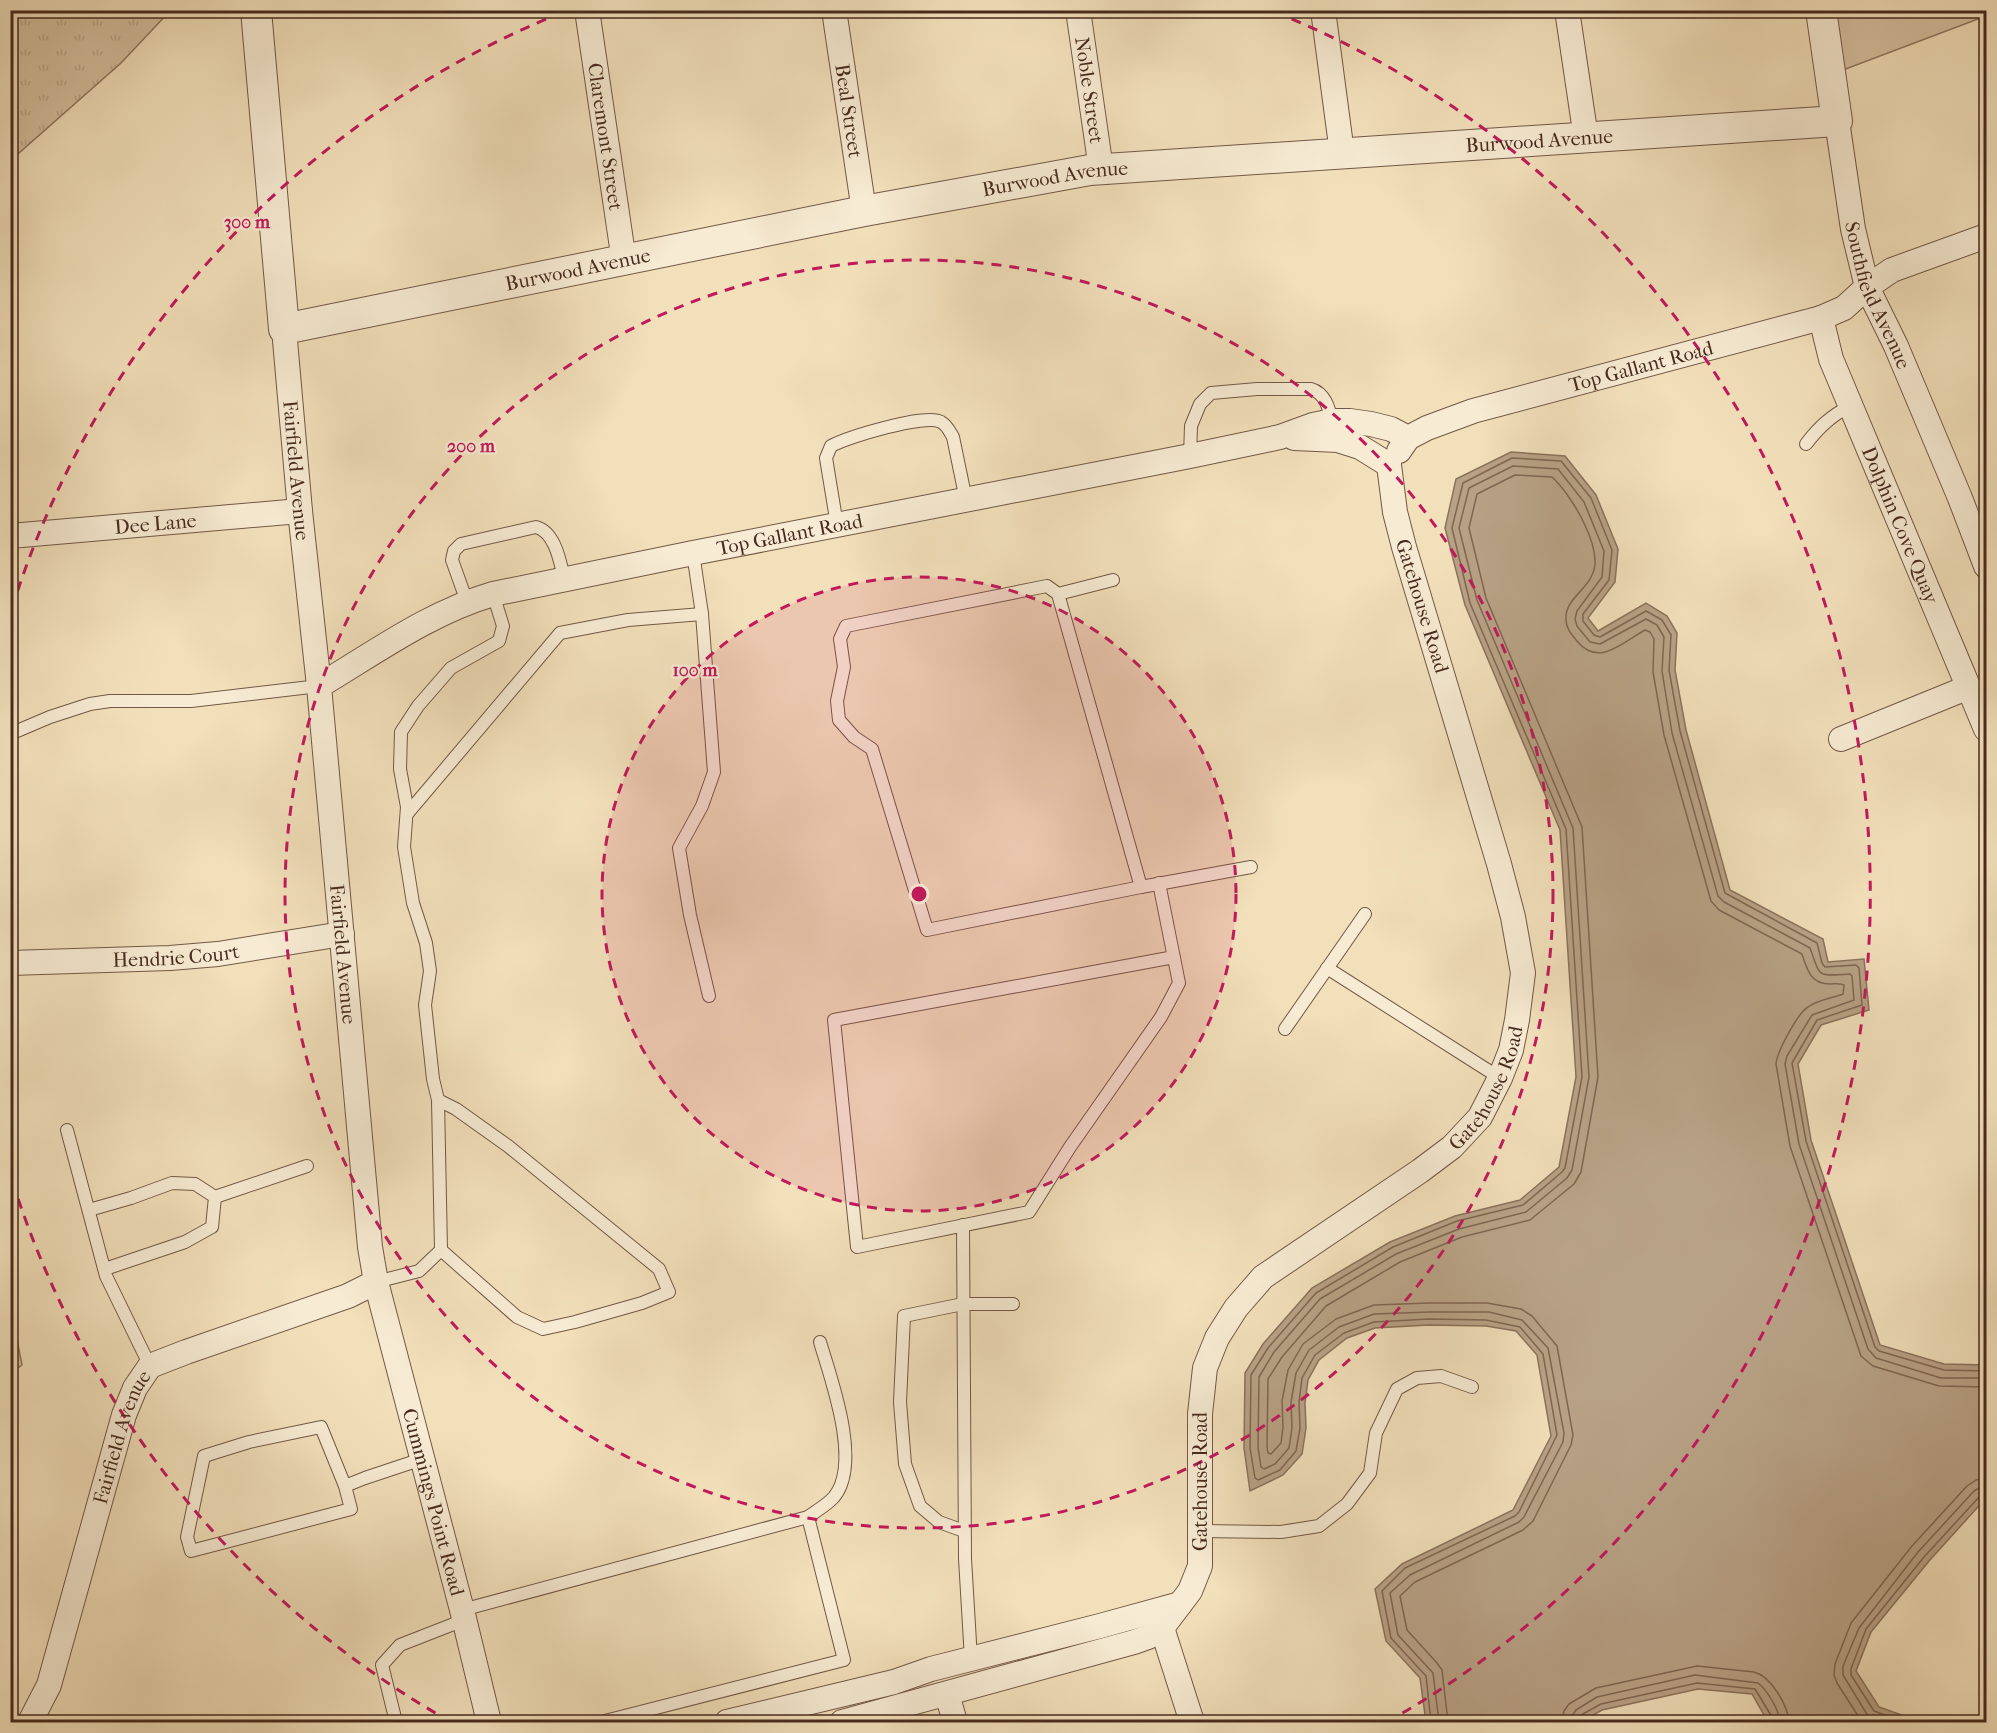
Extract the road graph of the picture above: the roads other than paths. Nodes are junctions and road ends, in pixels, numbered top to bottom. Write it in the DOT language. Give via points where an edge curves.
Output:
graph roads {
  1 [pos="256,10"];
  2 [pos="587,10"];
  3 [pos="834,10"];
  4 [pos="1078,10"];
  5 [pos="1323,10"];
  6 [pos="1567,10"];
  7 [pos="1821,10"];
  8 [pos="1837,121"];
  9 [pos="1586,138"];
  10 [pos="1342,153"];
  11 [pos="1101,169"];
  12 [pos="864,211"];
  13 [pos="1986,236"];
  14 [pos="624,261"];
  15 [pos="1867,287"];
  16 [pos="1821,318"];
  17 [pos="285,330"];
  18 [pos="1850,406"];
  19 [pos="1332,421"];
  20 [pos="1280,437"];
  21 [pos="1407,438"];
  22 [pos="1806,444"];
  23 [pos="1190,456"];
  24 [pos="1389,465"];
  25 [pos="966,500"];
  26 [pos="300,511"];
  27 [pos="837,525"];
  28 [pos="10,536"];
  29 [pos="693,553"];
  30 [pos="1986,566"];
  31 [pos="564,578"];
  32 [pos="1113,580"];
  33 [pos="493,594"];
  34 [pos="1058,594"];
  35 [pos="467,602"];
  36 [pos="702,614"];
  37 [pos="319,686"];
  38 [pos="1969,687"];
  39 [pos="1986,729"];
  40 [pos="10,734"];
  41 [pos="1841,739"];
  42 [pos="407,814"];
  43 [pos="1251,867"];
  44 [pos="1159,884"];
  45 [pos="1141,887"];
  46 [pos="1365,914"];
  47 [pos="342,934"];
  48 [pos="1174,957"];
  49 [pos="10,963"];
  50 [pos="1327,968"];
  51 [pos="710,996"];
  52 [pos="1285,1029"];
  53 [pos="1500,1077"];
  54 [pos="438,1100"];
  55 [pos="67,1130"];
  56 [pos="307,1166"];
  57 [pos="215,1197"];
  58 [pos="89,1210"];
  59 [pos="963,1226"];
  60 [pos="441,1250"];
  61 [pos="105,1269"];
  62 [pos="375,1282"];
  63 [pos="963,1304"];
  64 [pos="1013,1304"];
  65 [pos="819,1342"];
  66 [pos="150,1366"];
  67 [pos="1472,1387"];
  68 [pos="422,1459"];
  69 [pos="345,1486"];
  70 [pos="808,1517"];
  71 [pos="964,1531"];
  72 [pos="1202,1531"];
  73 [pos="1180,1604"];
  74 [pos="463,1615"];
  75 [pos="1162,1628"];
  76 [pos="971,1659"];
  77 [pos="947,1694"];
  78 [pos="1185,1721"];
  79 [pos="30,1722"];
  80 [pos="396,1722"];
  81 [pos="489,1722"];
  82 [pos="602,1722"];
  83 [pos="727,1722"];
  84 [pos="842,1722"];
  85 [pos="955,1722"];
  1 -- 17 [label="street, Fairfield Avenue"];
  2 -- 14 [label="street, Claremont Street"];
  3 -- 12 [label="street, Beal Street"];
  4 -- 11 [label="street, Noble Street"];
  5 -- 10 [label="street"];
  6 -- 9 [label="street"];
  7 -- 8 [label="street, Southfield Avenue"];
  8 -- 9 [label="street, Burwood Avenue"];
  8 -- 15 [label="street, Southfield Avenue" via="1852,229"];
  9 -- 10 [label="street, Burwood Avenue"];
  10 -- 11 [label="street, Burwood Avenue"];
  11 -- 12 [label="street, Burwood Avenue"];
  12 -- 14 [label="street, Burwood Avenue"];
  13 -- 15 [label="street, Top Gallant Road" via="1892,270"];
  14 -- 17 [label="street, Burwood Avenue"];
  15 -- 16 [label="street, Top Gallant Road" via="1844,308"];
  15 -- 30 [label="street, Southfield Avenue" via="1905,368"];
  16 -- 18 [label="street, Dolphin Cove Quay" via="1831,359"];
  16 -- 21 [label="street, Top Gallant Road" via="1473,411"];
  17 -- 26 [label="street, Fairfield Avenue"];
  18 -- 22 [label="lane" via="1833,415"];
  18 -- 38 [label="street, Dolphin Cove Quay"];
  19 -- 20 [label="street, Top Gallant Road"];
  19 -- 21 [label="street, Top Gallant Road" via="1371,424"];
  19 -- 23 [label="lane" via="1324,398 1311,389 1211,393 1200,404 1191,426"];
  20 -- 23 [label="street, Top Gallant Road"];
  20 -- 24 [label="street, Top Gallant Road" via="1338,440 1360,447"];
  21 -- 24 [label="street"];
  23 -- 25 [label="street, Top Gallant Road"];
  24 -- 53 [label="street, Gatehouse Road" via="1404,547 1499,864 1520,948 1523,973 1517,1020"];
  25 -- 27 [label="street, Top Gallant Road"];
  25 -- 27 [label="lane" via="948,428 941,422 920,419 831,446 826,458"];
  26 -- 28 [label="street, Dee Lane"];
  26 -- 37 [label="street, Fairfield Avenue"];
  27 -- 29 [label="street, Top Gallant Road"];
  29 -- 31 [label="street, Top Gallant Road"];
  29 -- 36 [label="lane"];
  31 -- 33 [label="street, Top Gallant Road"];
  31 -- 35 [label="lane" via="554,546 541,528 490,536 461,544 454,551 452,560"];
  32 -- 34 [label="lane"];
  33 -- 35 [label="street, Top Gallant Road"];
  33 -- 42 [label="lane" via="504,626 499,641 451,668 401,732 399,769"];
  34 -- 45 [label="lane"];
  34 -- 45 [label="lane" via="1047,586 846,626 840,639 843,667 837,702 839,720 854,737 873,749 927,930"];
  35 -- 37 [label="street, Top Gallant Road" via="418,625"];
  36 -- 42 [label="lane" via="628,620 560,633"];
  36 -- 51 [label="lane" via="714,772 702,806 679,848"];
  37 -- 40 [label="lane" via="190,701 90,704"];
  37 -- 47 [label="street, Fairfield Avenue"];
  38 -- 39 [label="street, Dolphin Cove Quay"];
  38 -- 41 [label="street"];
  42 -- 54 [label="lane" via="404,847 430,971 424,1005"];
  43 -- 44 [label="lane"];
  44 -- 45 [label="lane"];
  44 -- 48 [label="lane"];
  46 -- 50 [label="lane"];
  47 -- 49 [label="street, Hendrie Court" via="218,954"];
  47 -- 62 [label="street, Fairfield Avenue"];
  48 -- 59 [label="lane" via="1179,982 1161,1017 1029,1212"];
  48 -- 59 [label="lane" via="834,1020 857,1247"];
  50 -- 52 [label="lane"];
  50 -- 53 [label="lane"];
  53 -- 72 [label="street, Gatehouse Road" via="1480,1118 1452,1147 1263,1277 1236,1308 1217,1338 1205,1368 1200,1414"];
  54 -- 60 [label="lane"];
  54 -- 60 [label="lane" via="456,1108 508,1146 659,1269 669,1292 642,1304 543,1329 517,1317"];
  55 -- 58 [label="lane"];
  56 -- 57 [label="lane"];
  57 -- 58 [label="lane" via="195,1184 172,1183"];
  57 -- 61 [label="lane" via="212,1227 185,1242"];
  58 -- 61 [label="lane"];
  59 -- 63 [label="lane"];
  60 -- 62 [label="lane" via="419,1271"];
  61 -- 66 [label="lane"];
  62 -- 66 [label="street, Fairfield Avenue" via="348,1296"];
  62 -- 68 [label="street, Cummings Point Road"];
  63 -- 64 [label="lane"];
  63 -- 71 [label="lane"];
  63 -- 71 [label="lane" via="904,1316 900,1402 905,1464 920,1506 939,1522"];
  65 -- 70 [label="lane" via="844,1430 845,1454 842,1481 835,1496"];
  66 -- 79 [label="street, Fairfield Avenue" via="124,1415 49,1685"];
  67 -- 72 [label="lane" via="1441,1376 1417,1378 1397,1389 1376,1433 1370,1473 1347,1504 1319,1526 1281,1532"];
  68 -- 69 [label="lane"];
  68 -- 74 [label="street, Cummings Point Road"];
  69 -- 69 [label="lane" via="351,1509 191,1551 187,1537 204,1456 321,1427"];
  70 -- 74 [label="lane"];
  70 -- 82 [label="lane" via="844,1660"];
  71 -- 76 [label="lane"];
  72 -- 73 [label="street, Gatehouse Road" via="1200,1566"];
  73 -- 75 [label="street, Gatehouse Road"];
  73 -- 76 [label="street"];
  74 -- 80 [label="lane" via="400,1645 382,1665"];
  74 -- 81 [label="street, Cummings Point Road"];
  75 -- 77 [label="street, Gatehouse Road" via="1134,1642"];
  75 -- 78 [label="street"];
  76 -- 83 [label="street" via="894,1682"];
  77 -- 84 [label="street, Gatehouse Road"];
  77 -- 85 [label="street"];
}
